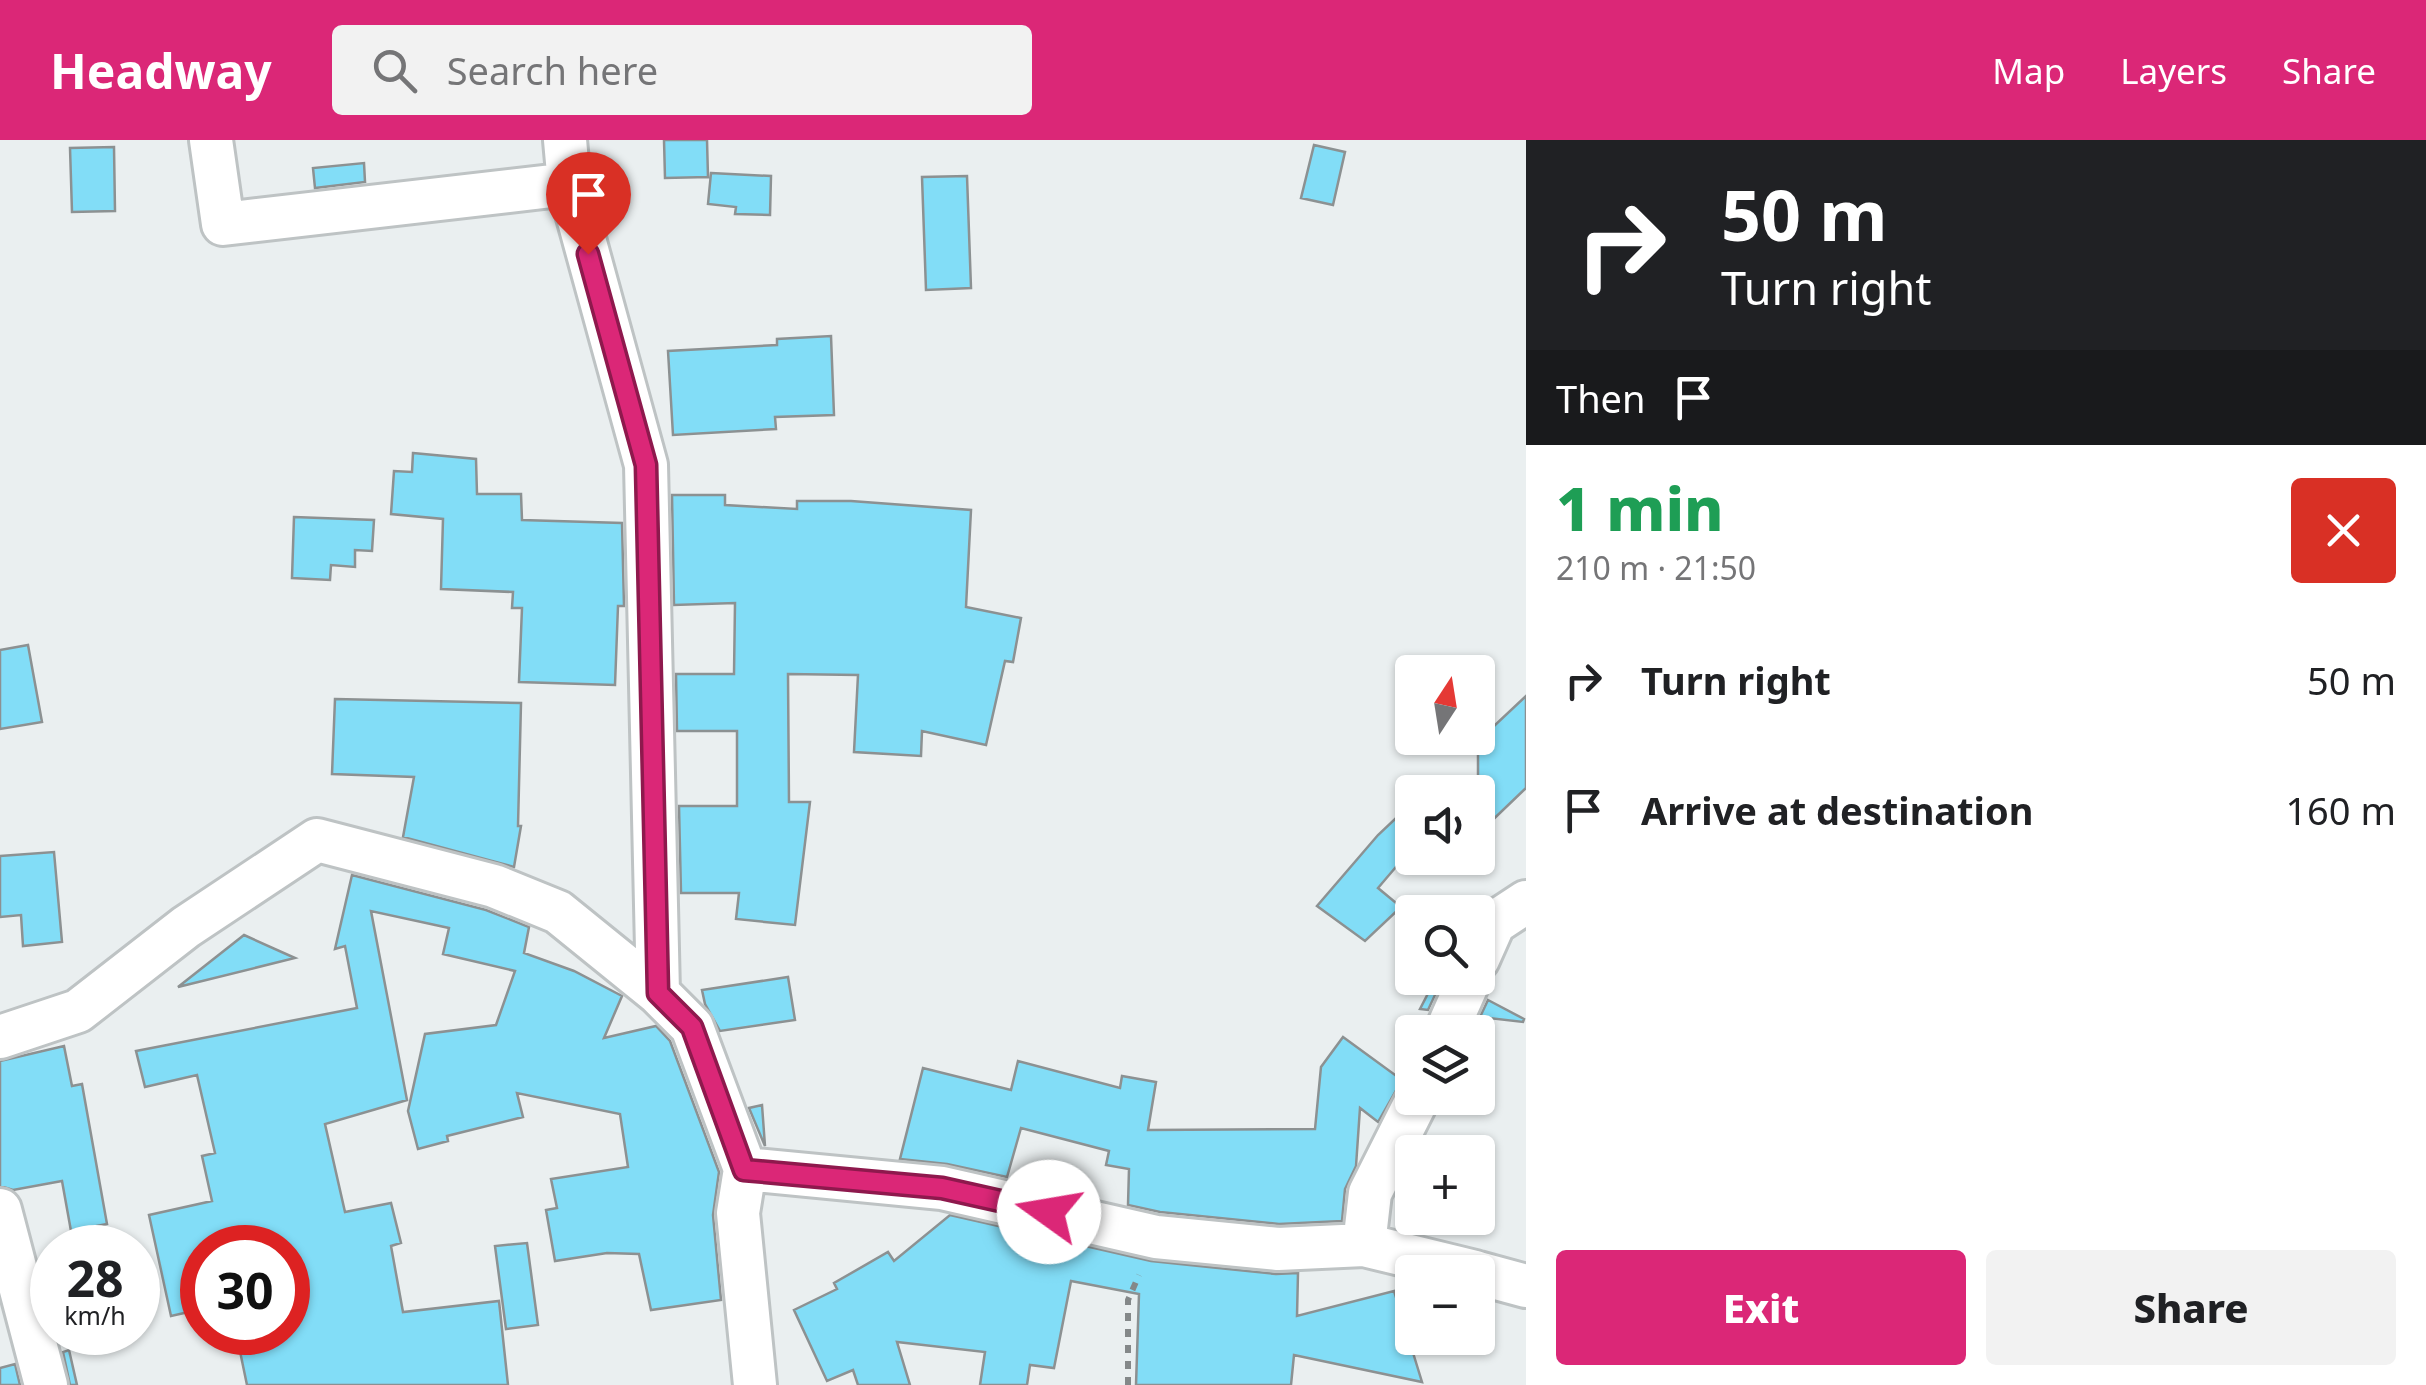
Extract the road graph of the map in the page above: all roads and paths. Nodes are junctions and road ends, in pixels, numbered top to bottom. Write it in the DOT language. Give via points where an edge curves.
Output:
graph roads {
  1 [pos="211,140"];
  2 [pos="566,140"];
  3 [pos="569,184"];
  4 [pos="1526,902"];
  5 [pos="1495,922"];
  6 [pos="658,993"];
  7 [pos="0,1037"];
  8 [pos="1409,1115"];
  9 [pos="744,1170"];
  10 [pos="0,1210"];
  11 [pos="1156,1237"];
  12 [pos="1364,1245"];
  13 [pos="1404,1255"];
  14 [pos="1495,1278"];
  15 [pos="1526,1286"];
  16 [pos="46,1385"];
  17 [pos="755,1385"];
  18 [pos="1128,1385"];
  1 -- 3 [label="street" via="223,224"];
  2 -- 3 [label="street"];
  3 -- 6 [label="street" via="646,465"];
  4 -- 5 [label="street"];
  6 -- 7 [label="street" via="558,912 494,886 317,840 186,927 78,1011"];
  6 -- 9 [label="street" via="692,1027"];
  8 -- 12 [label="street" via="1370,1193"];
  9 -- 11 [label="street" via="942,1188"];
  9 -- 17 [label="street" via="738,1213"];
  10 -- 16 [label="street"];
  11 -- 12 [label="street" via="1278,1249"];
  11 -- 18 [label="path" via="1128,1300"];
  12 -- 13 [label="street"];
  14 -- 15 [label="street"];
}
